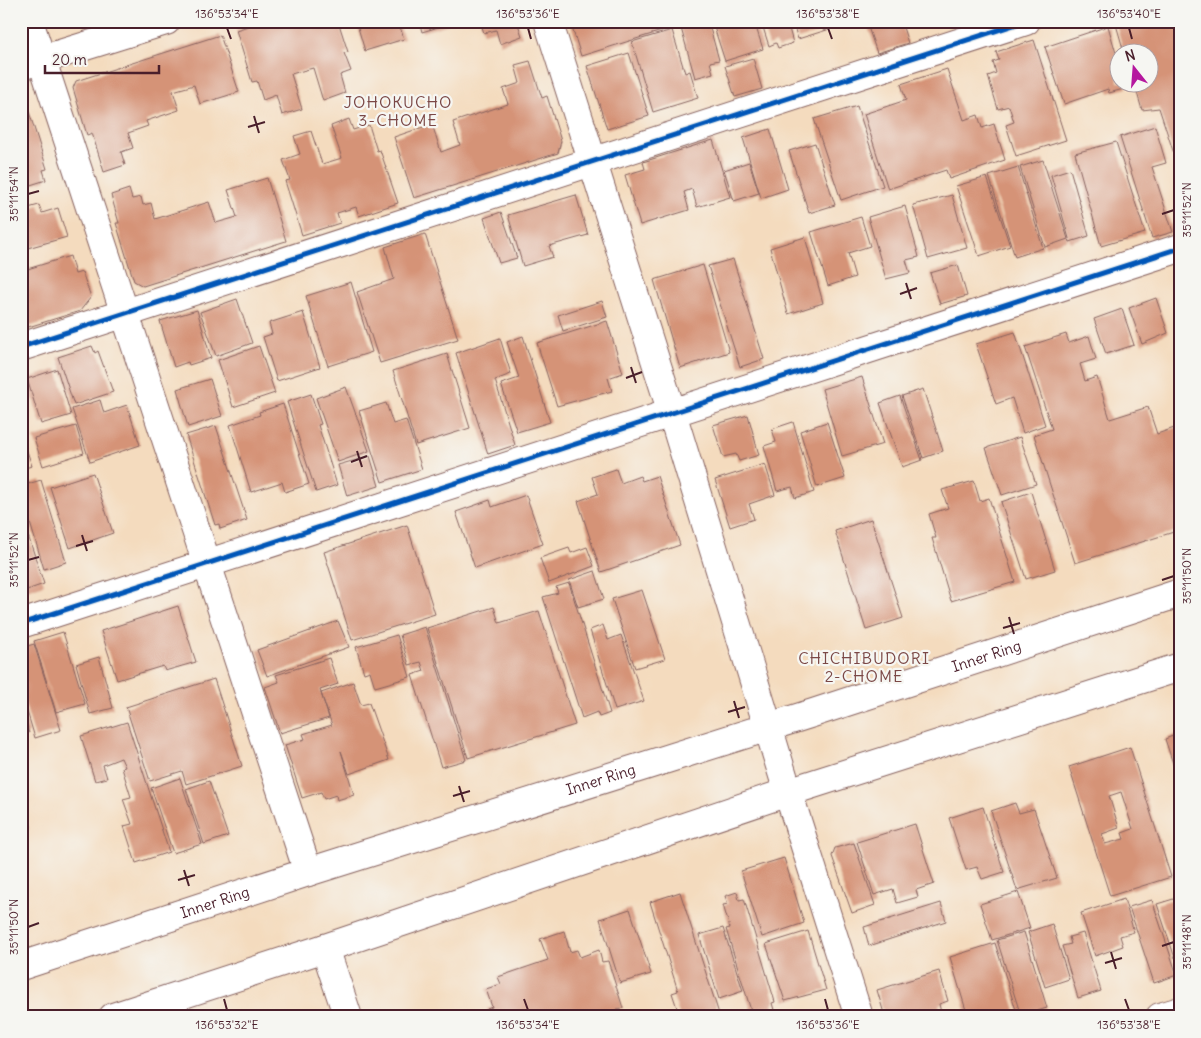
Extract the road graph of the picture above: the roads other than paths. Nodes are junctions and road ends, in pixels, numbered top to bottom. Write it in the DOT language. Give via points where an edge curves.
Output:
graph roads {
  1 [pos="29,21"];
  2 [pos="166,21"];
  3 [pos="548,21"];
  4 [pos="1026,21"];
  5 [pos="31,63"];
  6 [pos="592,161"];
  7 [pos="1180,248"];
  8 [pos="124,312"];
  9 [pos="21,347"];
  10 [pos="672,413"];
  11 [pos="206,564"];
  12 [pos="1180,593"];
  13 [pos="21,624"];
  14 [pos="1180,667"];
  15 [pos="768,727"];
  16 [pos="788,792"];
  17 [pos="308,872"];
  18 [pos="325,948"];
  19 [pos="21,966"];
  20 [pos="1180,1010"];
  21 [pos="113,1017"];
  22 [pos="348,1017"];
  23 [pos="859,1017"];
  24 [pos="1160,1017"];
  1 -- 5 [label="street"];
  2 -- 5 [label="street"];
  3 -- 6 [label="street"];
  4 -- 6 [label="street"];
  5 -- 8 [label="street"];
  6 -- 8 [label="street"];
  6 -- 10 [label="street"];
  7 -- 10 [label="street"];
  8 -- 9 [label="street"];
  8 -- 11 [label="street"];
  10 -- 11 [label="street"];
  10 -- 15 [label="street"];
  11 -- 13 [label="street"];
  11 -- 17 [label="street"];
  12 -- 15 [label="street, Inner Ring"];
  14 -- 16 [label="street"];
  15 -- 16 [label="street"];
  15 -- 17 [label="street, Inner Ring"];
  16 -- 18 [label="street"];
  16 -- 23 [label="street"];
  17 -- 19 [label="street, Inner Ring"];
  18 -- 21 [label="street"];
  18 -- 22 [label="street"];
  20 -- 24 [label="street"];
}
